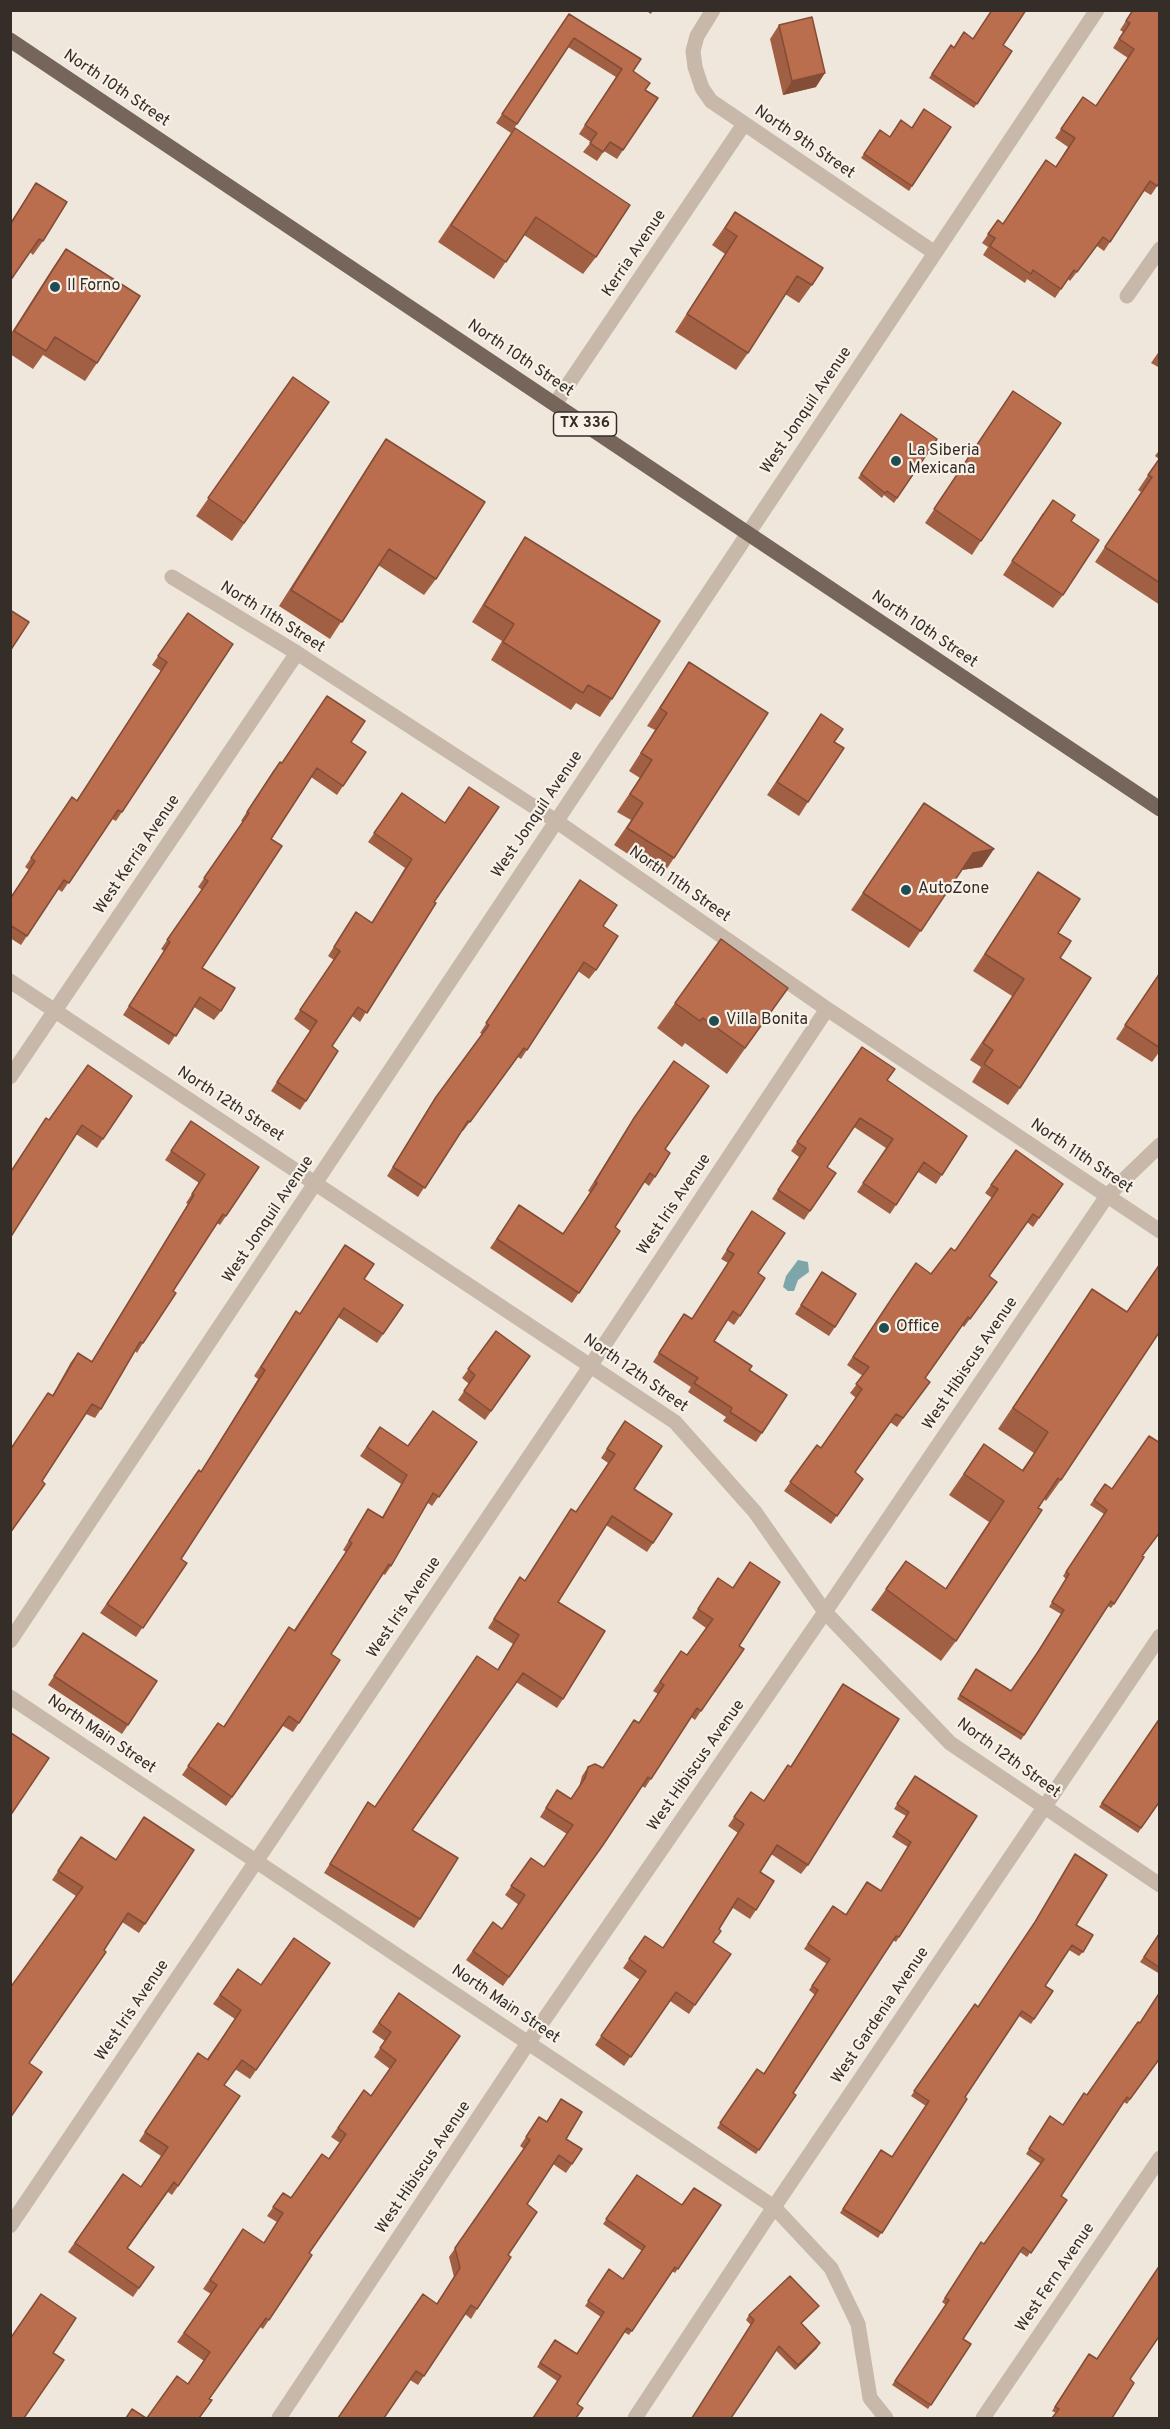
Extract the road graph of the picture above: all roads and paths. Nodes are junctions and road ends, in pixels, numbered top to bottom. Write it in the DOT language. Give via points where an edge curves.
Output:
graph roads {
  1 [pos="713,10"];
  2 [pos="1097,10"];
  3 [pos="10,40"];
  4 [pos="744,124"];
  5 [pos="1160,249"];
  6 [pos="935,253"];
  7 [pos="1127,296"];
  8 [pos="555,404"];
  9 [pos="747,533"];
  10 [pos="172,577"];
  11 [pos="297,653"];
  12 [pos="1160,809"];
  13 [pos="556,821"];
  14 [pos="10,981"];
  15 [pos="827,1010"];
  16 [pos="54,1011"];
  17 [pos="10,1077"];
  18 [pos="1160,1145"];
  19 [pos="315,1182"];
  20 [pos="1107,1196"];
  21 [pos="1160,1231"];
  22 [pos="591,1365"];
  23 [pos="825,1612"];
  24 [pos="1160,1636"];
  25 [pos="10,1641"];
  26 [pos="10,1697"];
  27 [pos="1043,1807"];
  28 [pos="256,1861"];
  29 [pos="1160,1885"];
  30 [pos="528,2043"];
  31 [pos="1160,2158"];
  32 [pos="774,2207"];
  33 [pos="10,2226"];
  34 [pos="279,2418"];
  35 [pos="635,2418"];
  36 [pos="886,2418"];
  37 [pos="983,2418"];
  1 -- 4 [label="street, North 9th Street" via="697,36 693,51 695,67 711,101"];
  2 -- 6 [label="street, West Jonquil Avenue"];
  3 -- 8 [label="main road, North 10th Street / TX 336"];
  4 -- 6 [label="street, North 9th Street"];
  4 -- 8 [label="street, Kerria Avenue"];
  5 -- 7 [label="street"];
  6 -- 9 [label="street, West Jonquil Avenue"];
  8 -- 9 [label="main road, North 10th Street / TX 336"];
  9 -- 12 [label="main road, North 10th Street / TX 336"];
  9 -- 13 [label="street, West Jonquil Avenue"];
  10 -- 11 [label="street, North 11th Street"];
  11 -- 13 [label="street, North 11th Street"];
  11 -- 16 [label="street, West Kerria Avenue"];
  13 -- 15 [label="street, North 11th Street"];
  13 -- 19 [label="street, West Jonquil Avenue"];
  14 -- 16 [label="street, North 12th Street"];
  15 -- 20 [label="street, North 11th Street"];
  15 -- 22 [label="street, West Iris Avenue"];
  16 -- 17 [label="street, West Kerria Avenue"];
  16 -- 19 [label="street, North 12th Street"];
  18 -- 20 [label="street, West Hibiscus Avenue"];
  19 -- 22 [label="street, North 12th Street"];
  19 -- 25 [label="street, West Jonquil Avenue"];
  20 -- 21 [label="street, North 11th Street"];
  20 -- 23 [label="street, West Hibiscus Avenue"];
  22 -- 23 [label="street, North 12th Street" via="675,1422 755,1512"];
  22 -- 28 [label="street, West Iris Avenue"];
  23 -- 27 [label="street, North 12th Street" via="950,1743"];
  23 -- 30 [label="street, West Hibiscus Avenue"];
  24 -- 27 [label="street, West Gardenia Avenue"];
  26 -- 28 [label="street, North Main Street"];
  27 -- 29 [label="street, North 12th Street"];
  27 -- 32 [label="street, West Gardenia Avenue"];
  28 -- 30 [label="street, North Main Street"];
  28 -- 33 [label="street, West Iris Avenue"];
  30 -- 32 [label="street, North Main Street"];
  30 -- 34 [label="street, West Hibiscus Avenue"];
  31 -- 37 [label="street, West Fern Avenue"];
  32 -- 35 [label="street, West Gardenia Avenue"];
  32 -- 36 [label="street, North Main Street" via="831,2268 858,2324 870,2398"];
}
